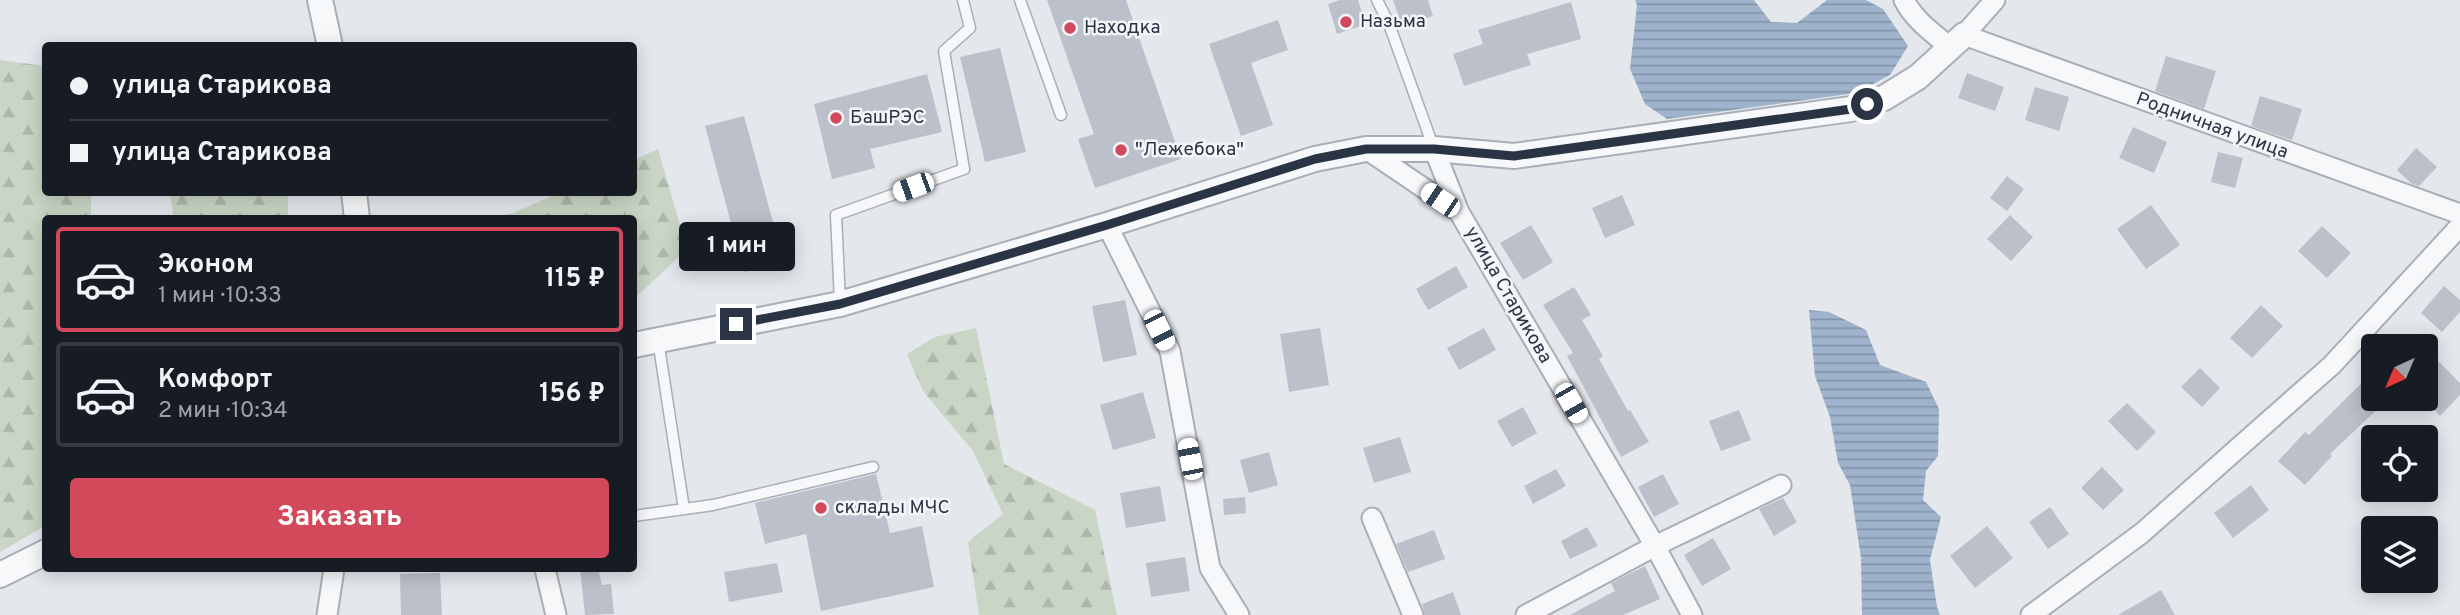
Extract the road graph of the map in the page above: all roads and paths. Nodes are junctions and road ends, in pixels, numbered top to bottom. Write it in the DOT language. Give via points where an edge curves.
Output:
graph roads {
  1 [pos="320,0"];
  2 [pos="962,0"];
  3 [pos="1020,0"];
  4 [pos="1377,0"];
  5 [pos="1904,0"];
  6 [pos="1995,0"];
  7 [pos="329,42"];
  8 [pos="1957,42"];
  9 [pos="1061,115"];
  10 [pos="1366,149"];
  11 [pos="1434,149"];
  12 [pos="354,196"];
  13 [pos="1459,212"];
  14 [pos="2460,214"];
  15 [pos="357,215"];
  16 [pos="1107,225"];
  17 [pos="2460,226"];
  18 [pos="840,304"];
  19 [pos="659,340"];
  20 [pos="637,344"];
  21 [pos="873,467"];
  22 [pos="1781,485"];
  23 [pos="684,509"];
  24 [pos="637,516"];
  25 [pos="1372,518"];
  26 [pos="1655,546"];
  27 [pos="42,554"];
  28 [pos="334,572"];
  29 [pos="546,572"];
  30 [pos="0,575"];
  31 [pos="2033,614"];
  32 [pos="327,615"];
  33 [pos="556,615"];
  34 [pos="1239,615"];
  35 [pos="1413,615"];
  36 [pos="1526,615"];
  37 [pos="1692,615"];
  1 -- 7 [label="street"];
  2 -- 18 [label="lane" via="970,28 944,51 964,169 836,215"];
  3 -- 9 [label="lane"];
  4 -- 11 [label="lane" via="1390,24"];
  5 -- 8 [label="street, Родничная улица" via="1925,27"];
  6 -- 8 [label="street"];
  8 -- 11 [label="street" via="1918,77 1884,98 1851,109 1514,156"];
  8 -- 14 [label="street, Родничная улица" via="1999,50"];
  10 -- 11 [label="street"];
  10 -- 13 [label="street"];
  10 -- 16 [label="street" via="1315,159"];
  11 -- 13 [label="street, улица Старикова"];
  12 -- 15 [label="street"];
  13 -- 26 [label="street, улица Старикова"];
  16 -- 18 [label="street"];
  16 -- 34 [label="street" via="1170,351 1210,568"];
  17 -- 31 [label="street" via="2332,365 2142,533"];
  18 -- 19 [label="street"];
  19 -- 20 [label="street"];
  19 -- 23 [label="lane"];
  21 -- 23 [label="lane"];
  22 -- 26 [label="street"];
  23 -- 24 [label="lane"];
  25 -- 35 [label="street"];
  26 -- 36 [label="street"];
  26 -- 37 [label="street, улица Старикова"];
  27 -- 30 [label="street"];
  28 -- 32 [label="street"];
  29 -- 33 [label="street"];
}
